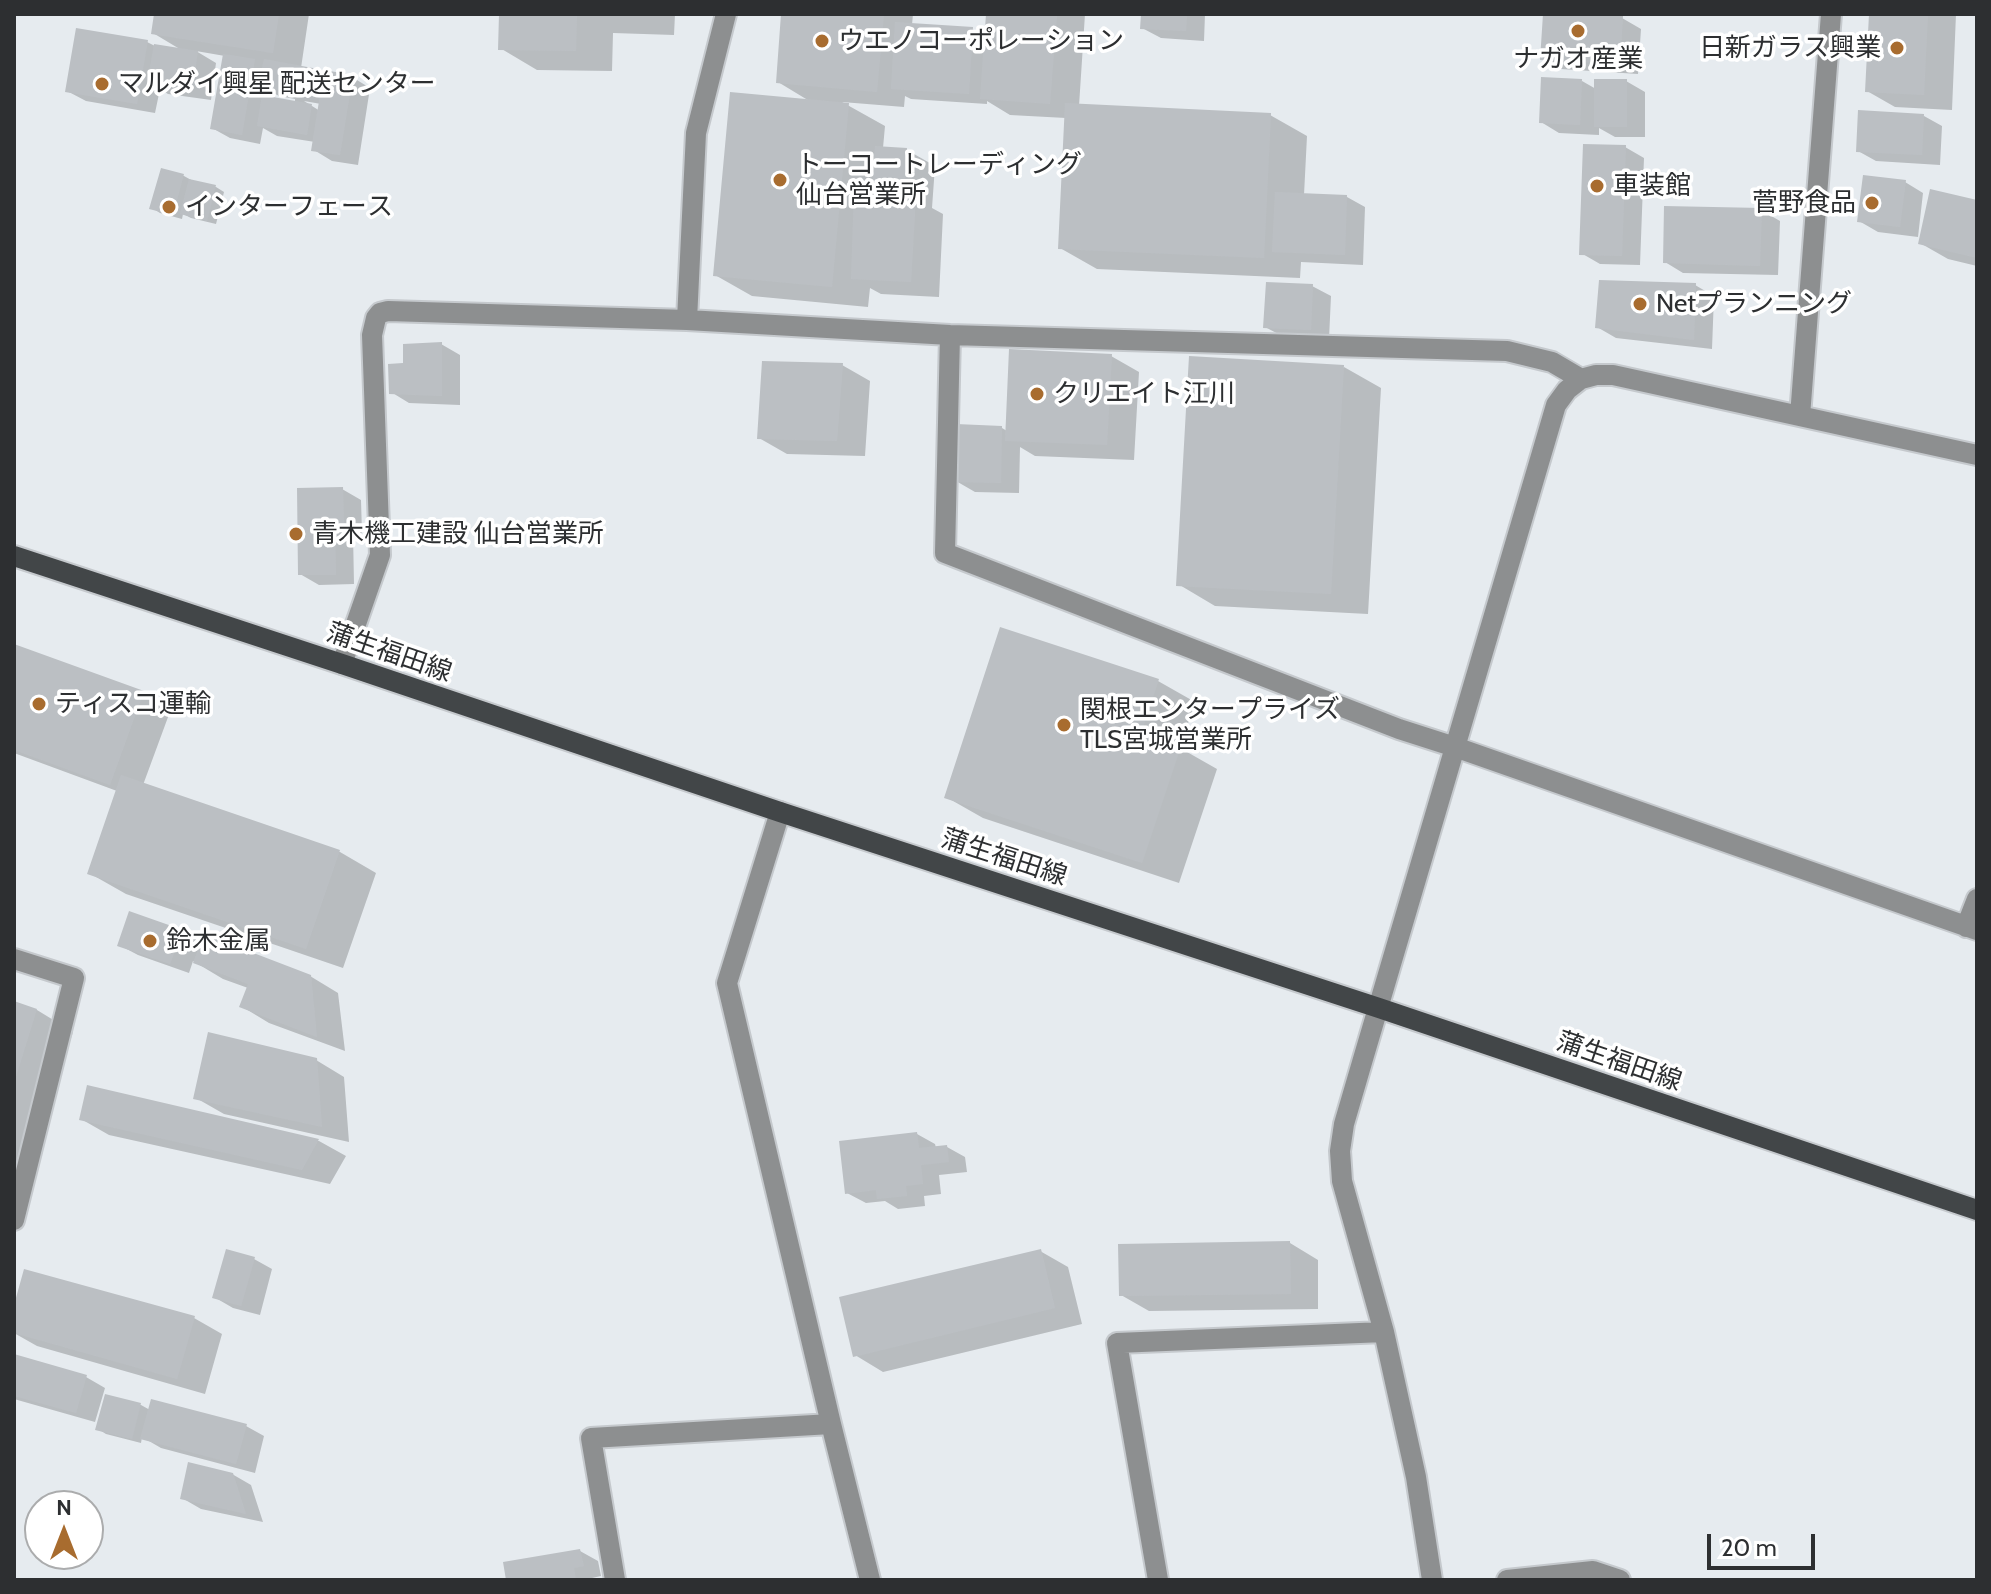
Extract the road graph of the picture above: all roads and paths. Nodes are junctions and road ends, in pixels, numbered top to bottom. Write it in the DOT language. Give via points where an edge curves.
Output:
graph roads {
  1 [pos="726,14"];
  2 [pos="1831,14"];
  3 [pos="687,320"];
  4 [pos="950,335"];
  5 [pos="1581,379"];
  6 [pos="1800,416"];
  7 [pos="1977,455"];
  8 [pos="14,556"];
  9 [pos="342,664"];
  10 [pos="1455,747"];
  11 [pos="780,812"];
  12 [pos="1977,899"];
  13 [pos="1972,928"];
  14 [pos="14,959"];
  15 [pos="1379,1008"];
  16 [pos="1977,1210"];
  17 [pos="14,1220"];
  18 [pos="1384,1332"];
  19 [pos="831,1424"];
  20 [pos="615,1580"];
  21 [pos="870,1580"];
  22 [pos="1158,1580"];
  23 [pos="1432,1580"];
  24 [pos="1507,1580"];
  25 [pos="1620,1580"];
  1 -- 3 [label="street" via="696,133"];
  2 -- 6 [label="street"];
  3 -- 4 [label="street"];
  3 -- 9 [label="street" via="380,313 372,335 380,555"];
  4 -- 5 [label="street" via="1507,351 1552,362"];
  4 -- 10 [label="street" via="945,553"];
  5 -- 6 [label="street" via="1613,375"];
  5 -- 10 [label="street" via="1556,405"];
  6 -- 7 [label="street"];
  8 -- 9 [label="main road, 蒲生福田線"];
  9 -- 11 [label="main road, 蒲生福田線"];
  10 -- 13 [label="street"];
  10 -- 15 [label="street"];
  11 -- 15 [label="main road, 蒲生福田線"];
  11 -- 19 [label="street" via="727,983"];
  12 -- 13 [label="street"];
  14 -- 17 [label="street" via="74,978"];
  15 -- 16 [label="main road, 蒲生福田線"];
  15 -- 18 [label="street" via="1340,1151 1342,1181"];
  18 -- 22 [label="street" via="1117,1343"];
  18 -- 23 [label="street"];
  19 -- 20 [label="street" via="591,1438"];
  19 -- 21 [label="street"];
  24 -- 25 [label="street" via="1593,1571"];
}
